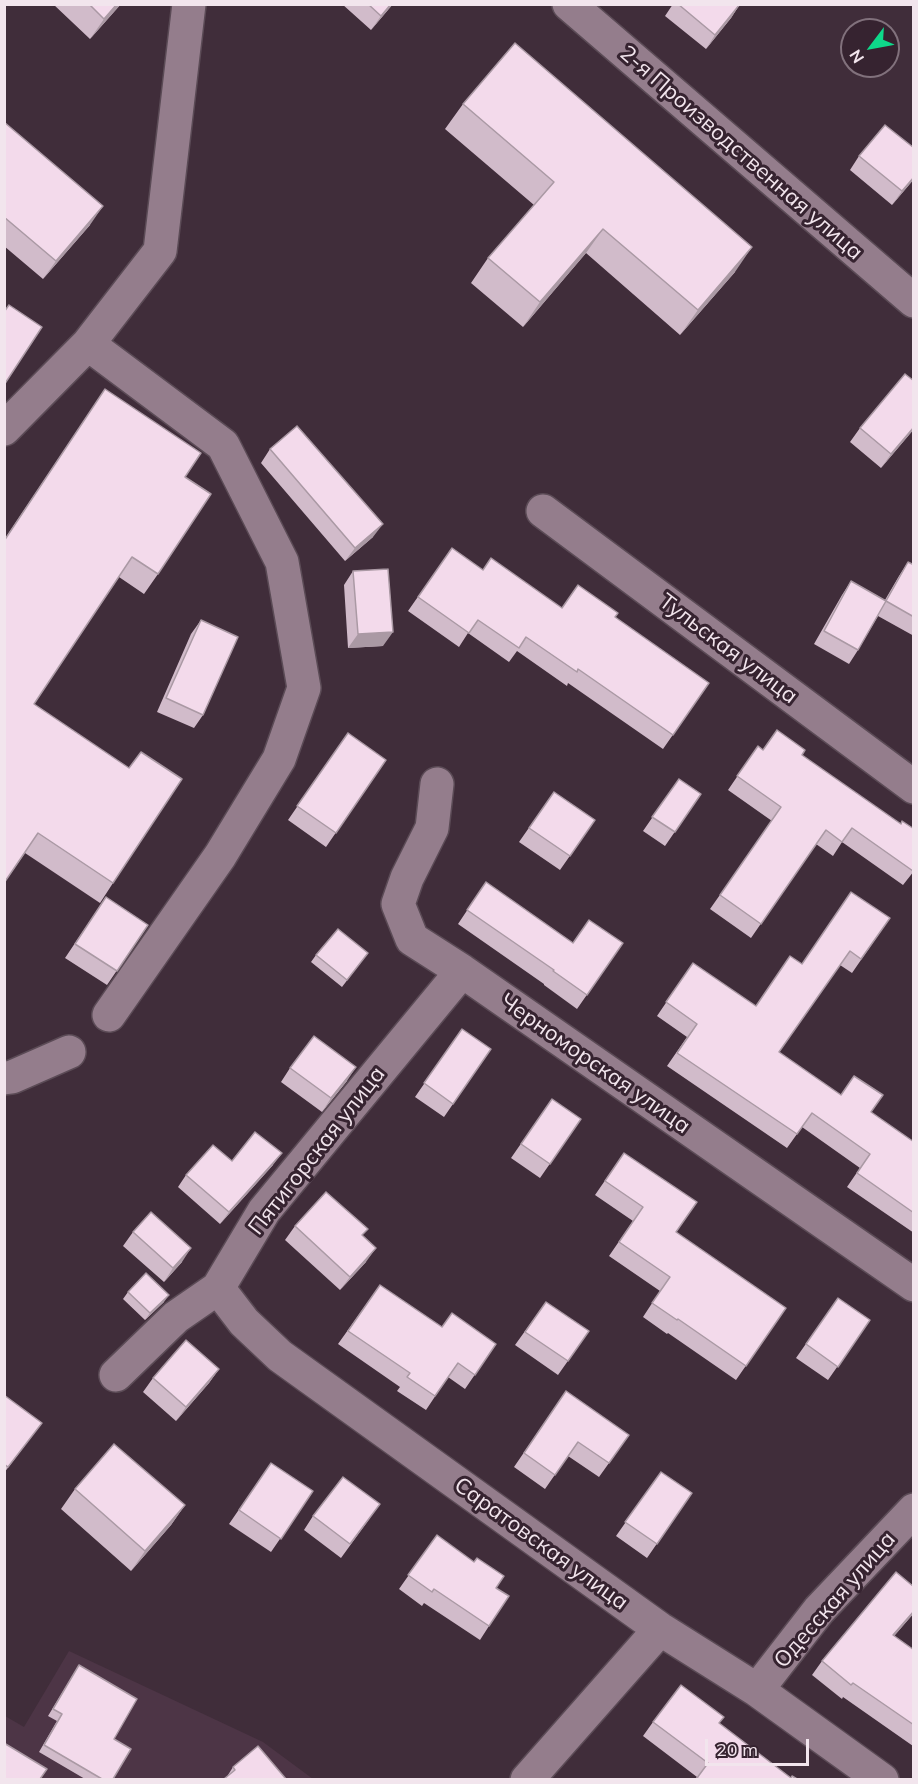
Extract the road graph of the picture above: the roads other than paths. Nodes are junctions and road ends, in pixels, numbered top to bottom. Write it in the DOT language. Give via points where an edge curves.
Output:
graph roads {
  1 [pos="189,4"];
  2 [pos="569,4"];
  3 [pos="914,301"];
  4 [pos="88,344"];
  5 [pos="4,429"];
  6 [pos="543,511"];
  7 [pos="437,784"];
  8 [pos="914,787"];
  9 [pos="462,971"];
  10 [pos="109,1015"];
  11 [pos="69,1052"];
  12 [pos="4,1078"];
  13 [pos="914,1285"];
  14 [pos="218,1288"];
  15 [pos="116,1375"];
  16 [pos="914,1510"];
  17 [pos="660,1629"];
  18 [pos="757,1690"];
  19 [pos="527,1779"];
  20 [pos="882,1779"];
  1 -- 4 [label="street" via="160,251"];
  2 -- 3 [label="street, 2-я Производственная улица"];
  4 -- 5 [label="street"];
  4 -- 10 [label="street" via="224,445 282,562 304,688 279,759 220,856"];
  6 -- 8 [label="street, Тульская улица"];
  7 -- 9 [label="street, Черноморская улица" via="432,828 398,904 412,939"];
  9 -- 13 [label="street, Черноморская улица"];
  9 -- 14 [label="street, Пятигорская улица" via="264,1211"];
  11 -- 12 [label="street"];
  14 -- 15 [label="street, Пятигорская улица" via="176,1317"];
  14 -- 17 [label="street, Саратовская улица" via="244,1322 279,1356"];
  16 -- 18 [label="street, Одесская улица" via="819,1610"];
  17 -- 18 [label="street, Саратовская улица"];
  17 -- 19 [label="street"];
  18 -- 20 [label="street, Саратовская улица"];
}
